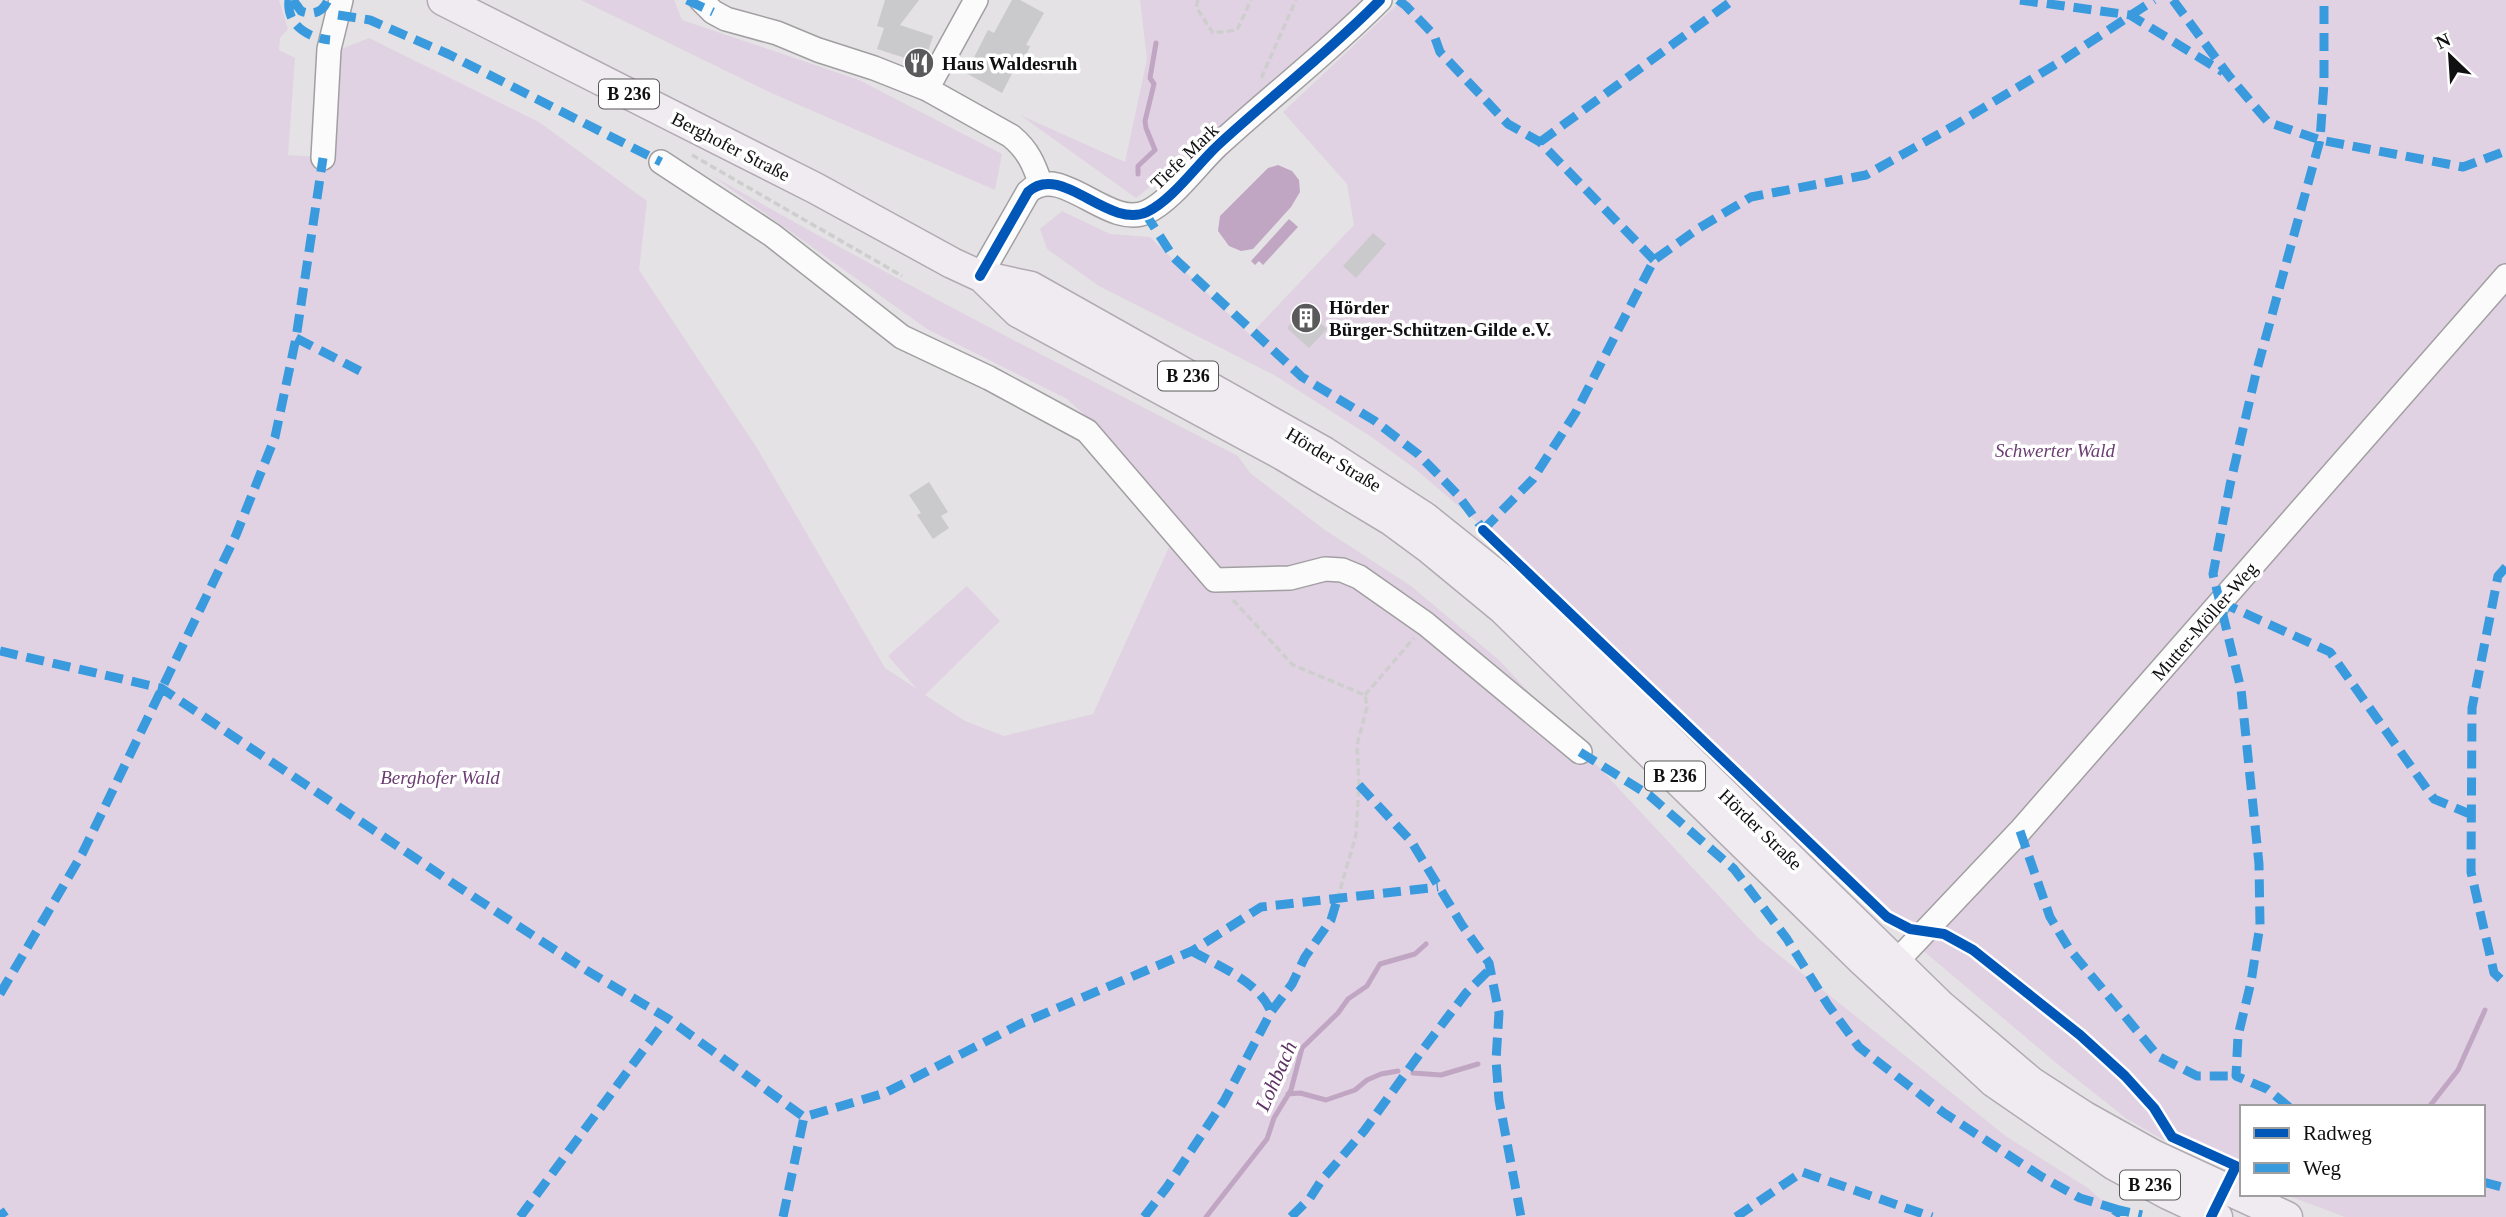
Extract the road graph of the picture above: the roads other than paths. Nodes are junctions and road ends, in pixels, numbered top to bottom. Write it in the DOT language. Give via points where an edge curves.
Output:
graph roads {
  1 [pos="341,0"];
  2 [pos="443,0"];
  3 [pos="701,0"];
  4 [pos="976,0"];
  5 [pos="1380,0"];
  6 [pos="927,89"];
  7 [pos="323,158"];
  8 [pos="660,162"];
  9 [pos="1041,185"];
  10 [pos="981,276"];
  11 [pos="2506,276"];
  12 [pos="1248,423"];
  13 [pos="1580,752"];
  14 [pos="1897,961"];
  15 [pos="2240,1195"];
  16 [pos="2242,1196"];
  17 [pos="2217,1217"];
  18 [pos="2287,1217"];
  1 -- 7 [label="street" via="329,49"];
  2 -- 10 [label="main road, Berghofer Straße / B 236"];
  3 -- 6 [label="street" via="726,19 777,33"];
  4 -- 6 [label="street"];
  5 -- 9 [label="street, Tiefe Mark" via="1145,213 1125,215 1064,187"];
  6 -- 9 [label="street" via="1023,146"];
  8 -- 13 [label="street" via="772,235 902,337 1087,431 1215,580 1290,578 1325,569 1359,577 1426,624"];
  9 -- 10 [label="street" via="1028,192"];
  10 -- 12 [label="main road, Berghofer Straße / B 236" via="1031,287 1124,341"];
  11 -- 14 [label="street, Mutter-Möller-Weg" via="2020,831"];
  12 -- 14 [label="main road, Hörder Straße / B 236" via="1377,485 1487,566"];
  12 -- 17 [label="main road, Hörder Straße / B 236" via="1391,520 1494,601 1863,961 1994,1082 2113,1164"];
  14 -- 15 [label="main road, Hörder Straße / B 236" via="1940,1005 2031,1082 2085,1118"];
  16 -- 18 [label="main road, Hörder Straße / B 236"];
}
